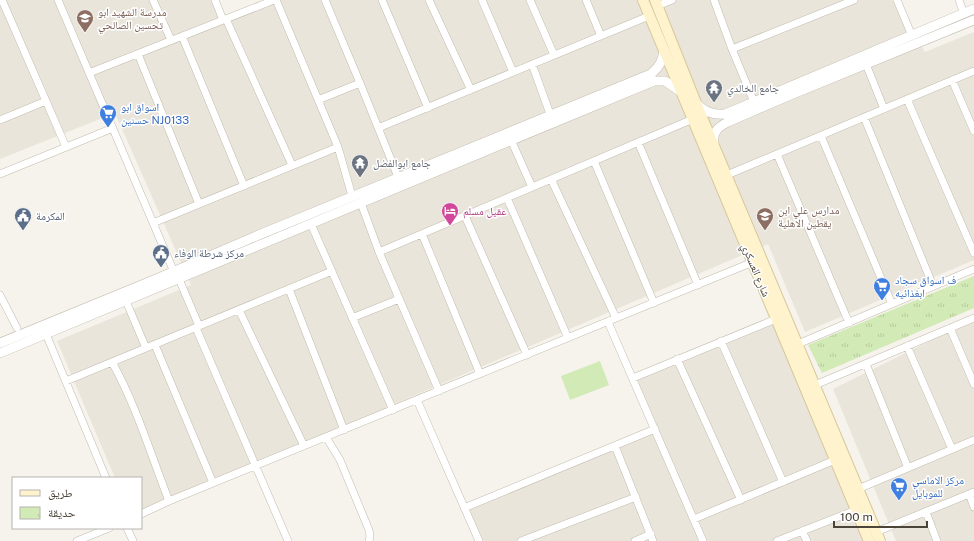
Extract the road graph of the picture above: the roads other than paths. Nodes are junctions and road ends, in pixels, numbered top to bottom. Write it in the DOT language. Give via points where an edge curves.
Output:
graph roads {
  1 [pos="2,0"];
  2 [pos="58,0"];
  3 [pos="153,0"];
  4 [pos="215,0"];
  5 [pos="275,0"];
  6 [pos="325,0"];
  7 [pos="382,0"];
  8 [pos="428,0"];
  9 [pos="482,0"];
  10 [pos="530,0"];
  11 [pos="586,0"];
  12 [pos="643,0"];
  13 [pos="672,0"];
  14 [pos="854,0"];
  15 [pos="896,0"];
  16 [pos="959,0"];
  17 [pos="717,1"];
  18 [pos="656,3"];
  19 [pos="974,10"];
  20 [pos="964,14"];
  21 [pos="650,16"];
  22 [pos="225,19"];
  23 [pos="974,20"];
  24 [pos="182,36"];
  25 [pos="601,36"];
  26 [pos="912,36"];
  27 [pos="171,40"];
  28 [pos="732,49"];
  29 [pos="664,50"];
  30 [pos="138,54"];
  31 [pos="554,55"];
  32 [pos="532,64"];
  33 [pos="866,64"];
  34 [pos="974,71"];
  35 [pos="513,72"];
  36 [pos="89,73"];
  37 [pos="952,80"];
  38 [pos="360,83"];
  39 [pos="471,90"];
  40 [pos="681,92"];
  41 [pos="907,99"];
  42 [pos="318,100"];
  43 [pos="46,101"];
  44 [pos="754,102"];
  45 [pos="696,103"];
  46 [pos="428,108"];
  47 [pos="884,109"];
  48 [pos="550,114"];
  49 [pos="1,117"];
  50 [pos="864,117"];
  51 [pos="727,118"];
  52 [pos="693,119"];
  53 [pos="113,128"];
  54 [pos="378,128"];
  55 [pos="974,131"];
  56 [pos="821,136"];
  57 [pos="511,140"];
  58 [pos="638,142"];
  59 [pos="715,145"];
  60 [pos="66,147"];
  61 [pos="338,147"];
  62 [pos="777,154"];
  63 [pos="594,161"];
  64 [pos="292,165"];
  65 [pos="0,174"];
  66 [pos="727,175"];
  67 [pos="398,177"];
  68 [pos="551,179"];
  69 [pos="244,186"];
  70 [pos="532,187"];
  71 [pos="352,196"];
  72 [pos="507,198"];
  73 [pos="361,203"];
  74 [pos="199,204"];
  75 [pos="737,212"];
  76 [pos="465,216"];
  77 [pos="153,223"];
  78 [pos="311,224"];
  79 [pos="745,230"];
  80 [pos="261,234"];
  81 [pos="422,234"];
  82 [pos="240,243"];
  83 [pos="263,244"];
  84 [pos="244,252"];
  85 [pos="379,252"];
  86 [pos="974,254"];
  87 [pos="752,262"];
  88 [pos="974,269"];
  89 [pos="332,272"];
  90 [pos="176,276"];
  91 [pos="698,285"];
  92 [pos="933,286"];
  93 [pos="289,289"];
  94 [pos="0,296"];
  95 [pos="399,298"];
  96 [pos="126,301"];
  97 [pos="654,303"];
  98 [pos="892,304"];
  99 [pos="239,310"];
  100 [pos="352,318"];
  101 [pos="616,318"];
  102 [pos="974,318"];
  103 [pos="776,319"];
  104 [pos="608,322"];
  105 [pos="849,323"];
  106 [pos="198,327"];
  107 [pos="17,328"];
  108 [pos="950,328"];
  109 [pos="46,334"];
  110 [pos="568,338"];
  111 [pos="721,341"];
  112 [pos="16,342"];
  113 [pos="0,343"];
  114 [pos="798,344"];
  115 [pos="155,345"];
  116 [pos="907,346"];
  117 [pos="146,348"];
  118 [pos="0,353"];
  119 [pos="527,355"];
  120 [pos="677,359"];
  121 [pos="112,362"];
  122 [pos="866,364"];
  123 [pos="480,374"];
  124 [pos="633,378"];
  125 [pos="66,381"];
  126 [pos="974,384"];
  127 [pos="815,385"];
  128 [pos="439,391"];
  129 [pos="417,400"];
  130 [pos="393,410"];
  131 [pos="655,429"];
  132 [pos="344,430"];
  133 [pos="326,437"];
  134 [pos="974,440"];
  135 [pos="304,446"];
  136 [pos="615,446"];
  137 [pos="952,449"];
  138 [pos="836,460"];
  139 [pos="256,466"];
  140 [pos="908,468"];
  141 [pos="106,477"];
  142 [pos="782,482"];
  143 [pos="213,483"];
  144 [pos="858,489"];
  145 [pos="971,493"];
  146 [pos="636,497"];
  147 [pos="740,500"];
  148 [pos="169,501"];
  149 [pos="974,507"];
  150 [pos="464,508"];
  151 [pos="856,510"];
  152 [pos="926,512"];
  153 [pos="142,514"];
  154 [pos="694,519"];
  155 [pos="107,529"];
  156 [pos="127,529"];
  157 [pos="802,531"];
  158 [pos="878,537"];
  159 [pos="652,538"];
  160 [pos="77,541"];
  161 [pos="133,541"];
  162 [pos="288,541"];
  163 [pos="369,541"];
  164 [pos="479,541"];
  165 [pos="521,541"];
  166 [pos="635,541"];
  167 [pos="703,541"];
  168 [pos="777,541"];
  169 [pos="807,541"];
  170 [pos="869,541"];
  171 [pos="938,541"];
  1 -- 43 [label="street"];
  2 -- 36 [label="street"];
  3 -- 27 [label="street"];
  4 -- 22 [label="street"];
  5 -- 22 [label="street"];
  5 -- 42 [label="street"];
  6 -- 38 [label="street"];
  7 -- 46 [label="street"];
  8 -- 39 [label="street"];
  9 -- 35 [label="street"];
  10 -- 31 [label="street"];
  11 -- 25 [label="street"];
  12 -- 21 [label="main road, شارع العسكري"];
  13 -- 18 [label="street"];
  14 -- 28 [label="street"];
  15 -- 26 [label="street"];
  16 -- 20 [label="street"];
  17 -- 28 [label="street"];
  18 -- 45 [label="main road, شارع العسكري"];
  19 -- 20 [label="street"];
  20 -- 26 [label="street"];
  21 -- 25 [label="street"];
  21 -- 29 [label="main road, شارع العسكري"];
  22 -- 24 [label="street"];
  22 -- 64 [label="street"];
  23 -- 33 [label="street"];
  24 -- 27 [label="street"];
  24 -- 69 [label="street"];
  25 -- 31 [label="street"];
  26 -- 44 [label="street"];
  27 -- 30 [label="street"];
  28 -- 44 [label="street"];
  29 -- 40 [label="main road, شارع العسكري"];
  29 -- 48 [label="street" via="664,58 651,74"];
  30 -- 36 [label="street"];
  30 -- 74 [label="street"];
  31 -- 32 [label="street"];
  32 -- 35 [label="street"];
  32 -- 48 [label="street"];
  33 -- 47 [label="street"];
  33 -- 51 [label="street"];
  34 -- 37 [label="street"];
  35 -- 39 [label="street"];
  36 -- 53 [label="street"];
  37 -- 41 [label="street"];
  37 -- 55 [label="street"];
  38 -- 42 [label="street"];
  38 -- 54 [label="street"];
  39 -- 46 [label="street"];
  40 -- 52 [label="main road, شارع العسكري"];
  40 -- 57 [label="street" via="665,81 654,81"];
  41 -- 47 [label="street"];
  41 -- 86 [label="street"];
  42 -- 61 [label="street"];
  43 -- 49 [label="street"];
  43 -- 60 [label="street"];
  44 -- 51 [label="street"];
  45 -- 51 [label="street" via="702,110"];
  45 -- 59 [label="main road, شارع العسكري"];
  46 -- 54 [label="street"];
  47 -- 50 [label="street"];
  48 -- 67 [label="street"];
  50 -- 56 [label="street"];
  50 -- 92 [label="street"];
  51 -- 59 [label="street" via="715,132"];
  52 -- 58 [label="street"];
  52 -- 75 [label="main road, شارع العسكري"];
  53 -- 60 [label="street"];
  53 -- 77 [label="street"];
  54 -- 67 [label="street"];
  56 -- 62 [label="street"];
  56 -- 98 [label="street"];
  57 -- 70 [label="street"];
  57 -- 73 [label="street"];
  58 -- 63 [label="street"];
  58 -- 91 [label="street"];
  59 -- 66 [label="main road, شارع العسكري"];
  60 -- 65 [label="street"];
  61 -- 64 [label="street"];
  61 -- 71 [label="street"];
  62 -- 66 [label="street"];
  62 -- 105 [label="street"];
  63 -- 68 [label="street"];
  63 -- 97 [label="street"];
  64 -- 69 [label="street"];
  66 -- 75 [label="main road, شارع العسكري"];
  67 -- 71 [label="street"];
  68 -- 70 [label="street"];
  68 -- 101 [label="street"];
  69 -- 74 [label="street"];
  70 -- 72 [label="street"];
  71 -- 80 [label="street"];
  72 -- 76 [label="street"];
  72 -- 110 [label="street"];
  73 -- 78 [label="street"];
  73 -- 85 [label="street"];
  74 -- 77 [label="street"];
  75 -- 79 [label="main road, شارع العسكري"];
  76 -- 81 [label="street"];
  76 -- 119 [label="street"];
  77 -- 90 [label="street"];
  78 -- 83 [label="street"];
  78 -- 89 [label="street"];
  79 -- 87 [label="main road, شارع العسكري"];
  79 -- 114 [label="main road, شارع العسكري"];
  80 -- 82 [label="street"];
  80 -- 83 [label="street" via="259,238"];
  81 -- 85 [label="street"];
  81 -- 123 [label="street"];
  82 -- 84 [label="street" via="245,244"];
  82 -- 90 [label="street"];
  83 -- 84 [label="street"];
  84 -- 90 [label="street"];
  85 -- 95 [label="street"];
  87 -- 91 [label="street"];
  87 -- 103 [label="main road, شارع العسكري"];
  88 -- 92 [label="street"];
  89 -- 93 [label="street"];
  89 -- 100 [label="street"];
  90 -- 96 [label="street"];
  90 -- 106 [label="street"];
  90 -- 112 [label="street"];
  91 -- 97 [label="street"];
  92 -- 98 [label="street"];
  93 -- 99 [label="street"];
  93 -- 132 [label="street"];
  94 -- 107 [label="street"];
  95 -- 100 [label="street"];
  95 -- 128 [label="street"];
  96 -- 109 [label="street"];
  96 -- 117 [label="street"];
  97 -- 101 [label="street"];
  98 -- 105 [label="street"];
  99 -- 106 [label="street"];
  99 -- 135 [label="street"];
  100 -- 130 [label="street"];
  101 -- 104 [label="street"];
  102 -- 108 [label="street"];
  103 -- 111 [label="street"];
  103 -- 138 [label="main road, شارع العسكري"];
  104 -- 110 [label="street"];
  104 -- 124 [label="street"];
  105 -- 114 [label="street"];
  106 -- 115 [label="street"];
  106 -- 139 [label="street"];
  108 -- 116 [label="street"];
  108 -- 126 [label="street"];
  109 -- 112 [label="street"];
  109 -- 125 [label="street"];
  110 -- 119 [label="street"];
  111 -- 120 [label="street"];
  111 -- 142 [label="street"];
  112 -- 113 [label="street"];
  112 -- 118 [label="street"];
  114 -- 127 [label="main road, شارع العسكري"];
  115 -- 117 [label="street"];
  115 -- 143 [label="street"];
  116 -- 122 [label="street"];
  116 -- 137 [label="street"];
  117 -- 121 [label="street"];
  119 -- 123 [label="street"];
  120 -- 124 [label="street"];
  120 -- 147 [label="street"];
  121 -- 125 [label="street"];
  121 -- 148 [label="street" via="130,398"];
  122 -- 127 [label="street"];
  122 -- 140 [label="street"];
  123 -- 128 [label="street"];
  124 -- 131 [label="street"];
  125 -- 141 [label="street"];
  127 -- 144 [label="main road, شارع العسكري"];
  128 -- 129 [label="street"];
  129 -- 130 [label="street"];
  129 -- 150 [label="street"];
  130 -- 132 [label="street"];
  131 -- 136 [label="street"];
  131 -- 154 [label="street"];
  132 -- 133 [label="street"];
  133 -- 135 [label="street"];
  133 -- 163 [label="street" via="340,460 369,530"];
  134 -- 137 [label="street"];
  135 -- 139 [label="street"];
  136 -- 146 [label="street"];
  136 -- 150 [label="street"];
  137 -- 140 [label="street"];
  138 -- 142 [label="street"];
  138 -- 151 [label="main road, شارع العسكري"];
  139 -- 143 [label="street"];
  139 -- 162 [label="street"];
  140 -- 144 [label="street"];
  142 -- 147 [label="street"];
  143 -- 148 [label="street"];
  144 -- 158 [label="main road, شارع العسكري"];
  145 -- 149 [label="street"];
  145 -- 152 [label="street"];
  146 -- 159 [label="street"];
  146 -- 165 [label="street"];
  147 -- 154 [label="street"];
  148 -- 153 [label="street"];
  150 -- 164 [label="street"];
  151 -- 157 [label="street"];
  151 -- 170 [label="main road, شارع العسكري"];
  152 -- 158 [label="street"];
  152 -- 171 [label="street"];
  154 -- 167 [label="street"];
  155 -- 160 [label="street"];
  156 -- 161 [label="street"];
  157 -- 168 [label="street"];
  157 -- 169 [label="street"];
  159 -- 166 [label="street"];
}
